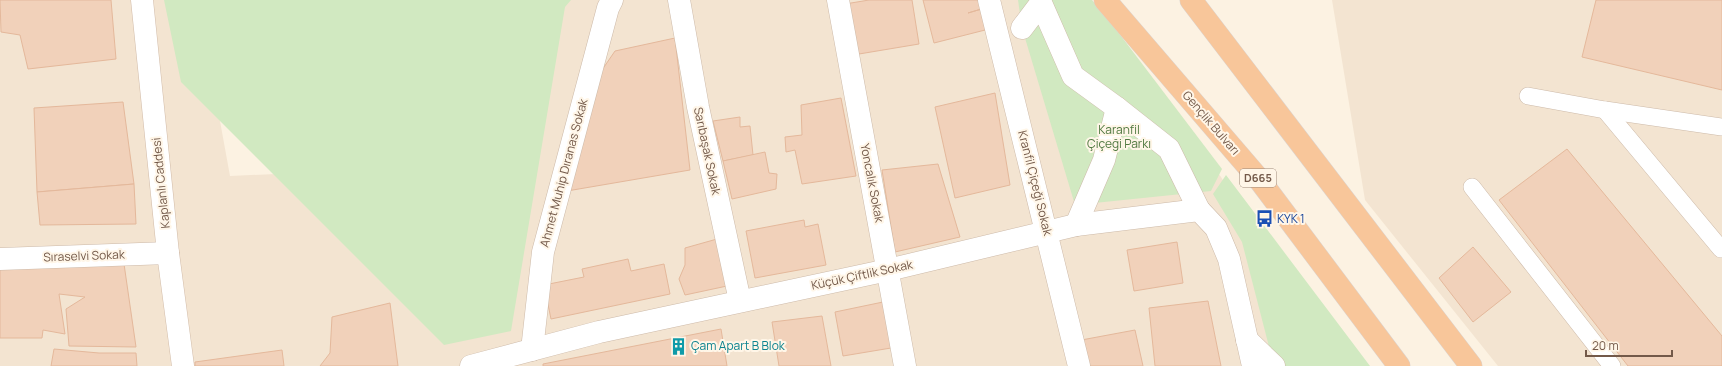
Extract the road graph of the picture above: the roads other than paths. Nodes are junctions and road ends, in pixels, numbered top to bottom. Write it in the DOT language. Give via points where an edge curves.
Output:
graph roads {
  1 [pos="142,0"];
  2 [pos="612,0"];
  3 [pos="679,0"];
  4 [pos="838,0"];
  5 [pos="989,0"];
  6 [pos="1105,0"];
  7 [pos="1191,0"];
  8 [pos="1042,2"];
  9 [pos="1022,28"];
  10 [pos="1528,96"];
  11 [pos="1117,108"];
  12 [pos="1606,110"];
  13 [pos="1722,127"];
  14 [pos="1472,187"];
  15 [pos="1199,210"];
  16 [pos="1076,225"];
  17 [pos="1047,232"];
  18 [pos="1721,250"];
  19 [pos="168,253"];
  20 [pos="0,259"];
  21 [pos="888,270"];
  22 [pos="740,302"];
  23 [pos="1247,340"];
  24 [pos="532,350"];
  25 [pos="183,366"];
  26 [pos="473,366"];
  27 [pos="905,366"];
  28 [pos="1079,366"];
  29 [pos="1253,366"];
  30 [pos="1274,366"];
  31 [pos="1399,366"];
  32 [pos="1471,366"];
  33 [pos="1612,366"];
  1 -- 19 [label="street, Kaplanlı Caddesi"];
  2 -- 24 [label="street, Ahmet Muhip Dıranas Sokak" via="543,252"];
  3 -- 22 [label="street, Sarıbaşak Sokak" via="698,107"];
  4 -- 21 [label="street, Yoncalık Sokak"];
  5 -- 17 [label="street, Kranfil Çiçeği Sokak"];
  6 -- 31 [label="highway, Gençlik Bulvarı / D665" via="1258,178"];
  7 -- 32 [label="highway"];
  8 -- 9 [label="street"];
  8 -- 11 [label="street" via="1073,76"];
  10 -- 12 [label="lane"];
  11 -- 15 [label="street" via="1169,149"];
  11 -- 16 [label="street" via="1104,160"];
  12 -- 13 [label="lane"];
  12 -- 18 [label="lane"];
  14 -- 33 [label="lane"];
  15 -- 16 [label="street, Küçük Çiftlik Sokak"];
  15 -- 23 [label="street" via="1216,228 1229,259"];
  16 -- 17 [label="street, Küçük Çiftlik Sokak"];
  17 -- 21 [label="street, Küçük Çiftlik Sokak"];
  17 -- 28 [label="street, Kranfil Çiçeği Sokak"];
  19 -- 20 [label="street, Sıraselvi Sokak"];
  19 -- 25 [label="street, Kaplanlı Caddesi"];
  21 -- 22 [label="street, Küçük Çiftlik Sokak"];
  21 -- 27 [label="street, Yoncalık Sokak"];
  22 -- 24 [label="street, Küçük Çiftlik Sokak" via="599,332"];
  23 -- 29 [label="street"];
  23 -- 30 [label="street"];
  24 -- 26 [label="street, Küçük Çiftlik Sokak"];
}
